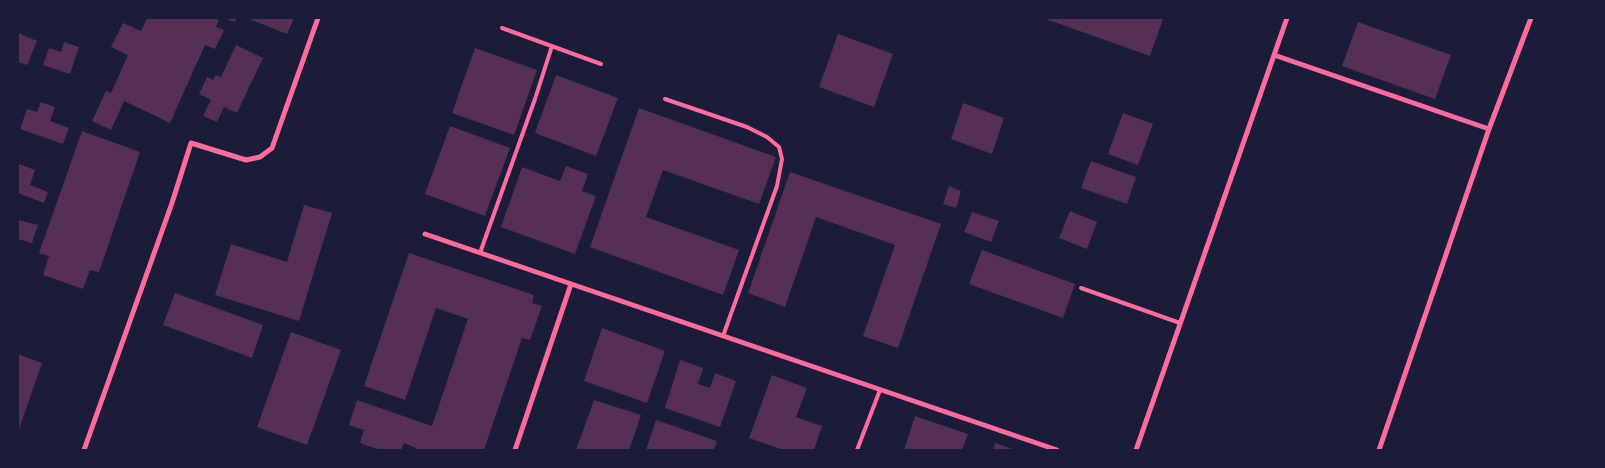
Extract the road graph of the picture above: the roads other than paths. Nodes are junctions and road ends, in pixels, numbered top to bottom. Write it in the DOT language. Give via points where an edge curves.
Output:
graph roads {
  1 [pos="318,18"];
  2 [pos="1287,18"];
  3 [pos="1531,18"];
  4 [pos="502,28"];
  5 [pos="552,46"];
  6 [pos="1274,54"];
  7 [pos="601,64"];
  8 [pos="665,99"];
  9 [pos="1489,129"];
  10 [pos="426,234"];
  11 [pos="480,253"];
  12 [pos="571,284"];
  13 [pos="1081,288"];
  14 [pos="1180,323"];
  15 [pos="723,336"];
  16 [pos="880,390"];
  17 [pos="84,450"];
  18 [pos="515,450"];
  19 [pos="857,450"];
  20 [pos="1057,450"];
  21 [pos="1136,450"];
  22 [pos="1379,450"];
  1 -- 17 [label="street" via="272,148 260,157 246,160 191,143"];
  2 -- 6 [label="street"];
  3 -- 9 [label="street"];
  4 -- 5 [label="lane"];
  5 -- 7 [label="lane"];
  5 -- 11 [label="lane"];
  6 -- 9 [label="street"];
  6 -- 14 [label="street"];
  8 -- 15 [label="lane" via="767,137 779,147 782,159 777,186"];
  9 -- 22 [label="street"];
  10 -- 11 [label="street"];
  11 -- 12 [label="street"];
  12 -- 15 [label="street"];
  12 -- 18 [label="street"];
  13 -- 14 [label="lane"];
  14 -- 21 [label="street"];
  15 -- 16 [label="street"];
  16 -- 19 [label="lane"];
  16 -- 20 [label="street"];
}
